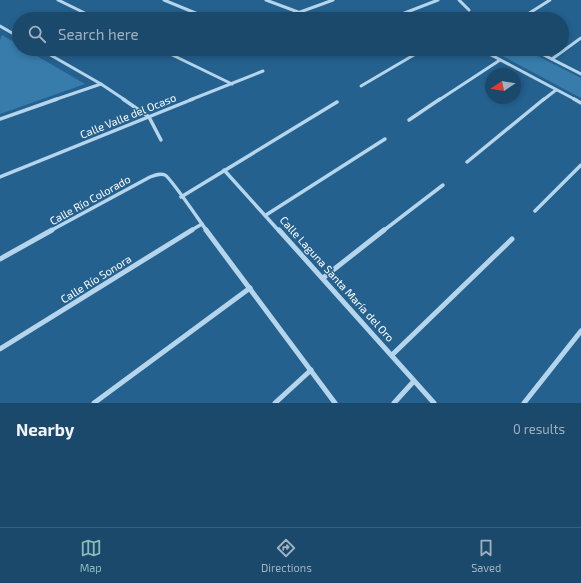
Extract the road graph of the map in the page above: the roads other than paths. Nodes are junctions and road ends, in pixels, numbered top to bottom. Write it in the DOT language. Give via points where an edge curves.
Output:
graph roads {
  1 [pos="58,0"];
  2 [pos="164,0"];
  3 [pos="266,0"];
  4 [pos="333,0"];
  5 [pos="438,0"];
  6 [pos="459,0"];
  7 [pos="550,0"];
  8 [pos="469,10"];
  9 [pos="83,12"];
  10 [pos="193,12"];
  11 [pos="296,12"];
  12 [pos="301,12"];
  13 [pos="407,12"];
  14 [pos="531,12"];
  15 [pos="0,26"];
  16 [pos="12,33"];
  17 [pos="581,38"];
  18 [pos="569,47"];
  19 [pos="52,56"];
  20 [pos="174,56"];
  21 [pos="412,56"];
  22 [pos="493,56"];
  23 [pos="546,56"];
  24 [pos="556,56"];
  25 [pos="552,59"];
  26 [pos="500,60"];
  27 [pos="263,72"];
  28 [pos="581,74"];
  29 [pos="101,84"];
  30 [pos="232,84"];
  31 [pos="361,86"];
  32 [pos="556,90"];
  33 [pos="337,102"];
  34 [pos="581,103"];
  35 [pos="149,117"];
  36 [pos="0,120"];
  37 [pos="409,120"];
  38 [pos="385,139"];
  39 [pos="161,140"];
  40 [pos="467,162"];
  41 [pos="581,165"];
  42 [pos="224,170"];
  43 [pos="0,177"];
  44 [pos="443,185"];
  45 [pos="181,197"];
  46 [pos="535,211"];
  47 [pos="266,215"];
  48 [pos="202,224"];
  49 [pos="512,239"];
  50 [pos="0,260"];
  51 [pos="323,278"];
  52 [pos="250,288"];
  53 [pos="581,331"];
  54 [pos="0,349"];
  55 [pos="392,355"];
  56 [pos="311,370"];
  57 [pos="414,381"];
  58 [pos="94,403"];
  59 [pos="275,403"];
  60 [pos="335,403"];
  61 [pos="394,403"];
  62 [pos="434,403"];
  63 [pos="524,403"];
  1 -- 9 [label="street"];
  2 -- 10 [label="street"];
  3 -- 11 [label="street"];
  4 -- 12 [label="street"];
  5 -- 13 [label="street"];
  6 -- 8 [label="street"];
  7 -- 14 [label="street"];
  15 -- 16 [label="street"];
  17 -- 18 [label="street"];
  19 -- 29 [label="street"];
  20 -- 30 [label="street"];
  21 -- 31 [label="street"];
  22 -- 26 [label="street"];
  23 -- 25 [label="street"];
  24 -- 25 [label="street"];
  25 -- 28 [label="street"];
  26 -- 32 [label="street"];
  26 -- 37 [label="street"];
  27 -- 30 [label="street, Calle Valle del Ocaso"];
  29 -- 35 [label="street"];
  29 -- 36 [label="street"];
  30 -- 35 [label="street, Calle Valle del Ocaso"];
  32 -- 34 [label="street"];
  32 -- 40 [label="street"];
  33 -- 42 [label="street"];
  35 -- 39 [label="street"];
  35 -- 43 [label="street, Calle Valle del Ocaso"];
  38 -- 47 [label="street"];
  41 -- 46 [label="street"];
  42 -- 45 [label="street"];
  42 -- 47 [label="street, Calle Laguna Santa María del Oro"];
  44 -- 51 [label="street"];
  45 -- 48 [label="street"];
  45 -- 50 [label="street, Calle Río Colorado" via="171,177 159,173"];
  47 -- 51 [label="street, Calle Laguna Santa María del Oro"];
  48 -- 52 [label="street"];
  48 -- 54 [label="street, Calle Río Sonora"];
  49 -- 55 [label="street"];
  51 -- 55 [label="street, Calle Laguna Santa María del Oro"];
  52 -- 56 [label="street"];
  52 -- 58 [label="street"];
  53 -- 63 [label="street"];
  55 -- 57 [label="street, Calle Laguna Santa María del Oro"];
  56 -- 59 [label="street"];
  56 -- 60 [label="street"];
  57 -- 61 [label="street"];
  57 -- 62 [label="street, Calle Laguna Santa María del Oro"];
}
